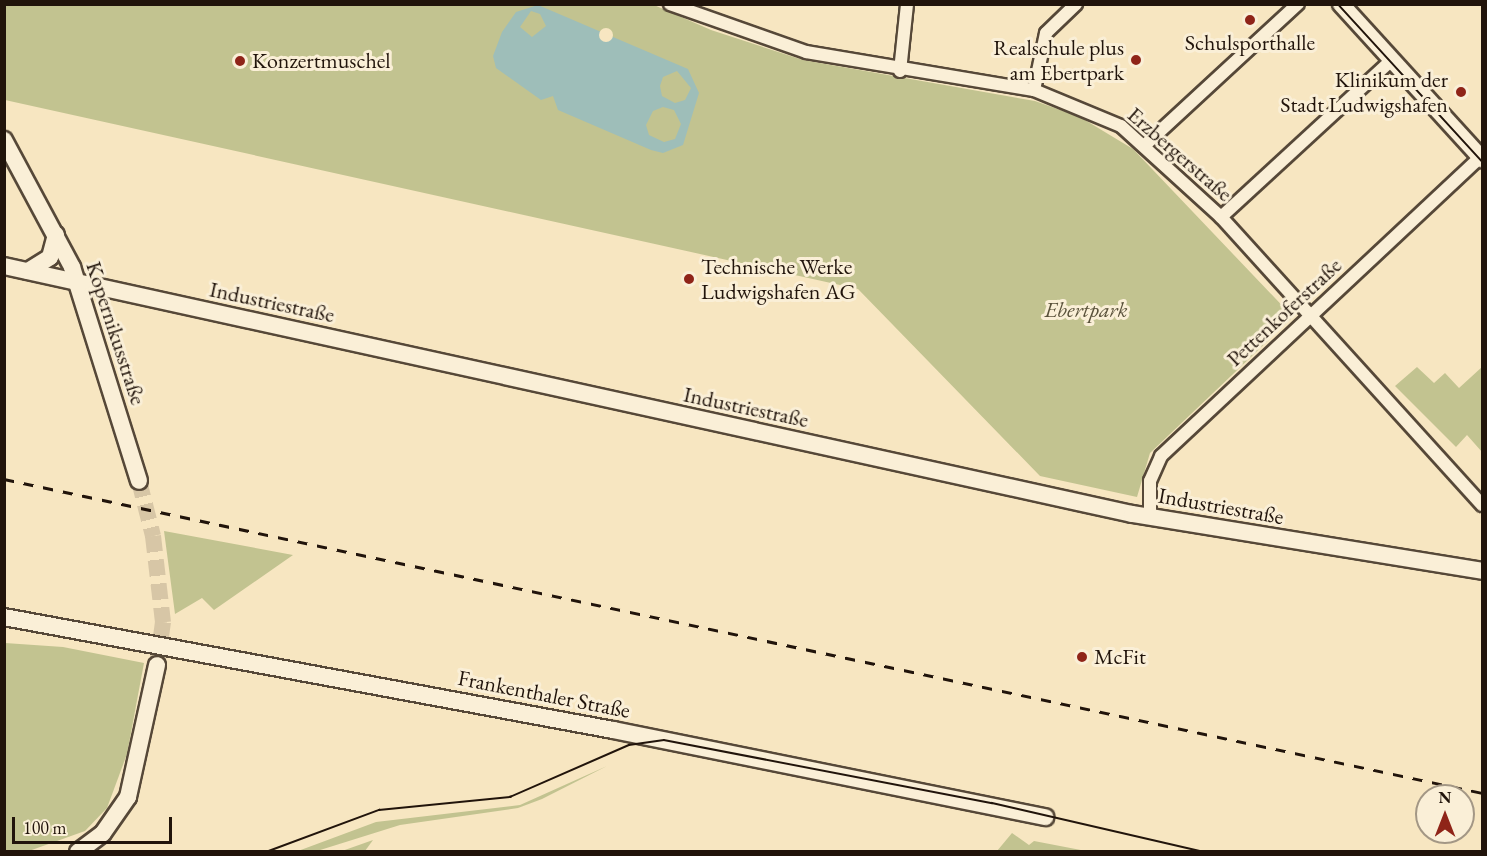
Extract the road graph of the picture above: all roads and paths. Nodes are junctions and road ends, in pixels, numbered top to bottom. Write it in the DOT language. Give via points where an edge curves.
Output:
graph roads {
  1 [pos="670,4"];
  2 [pos="907,4"];
  3 [pos="1076,4"];
  4 [pos="1298,4"];
  5 [pos="1341,4"];
  6 [pos="1392,60"];
  7 [pos="900,71"];
  8 [pos="1034,90"];
  9 [pos="4,140"];
  10 [pos="1145,145"];
  11 [pos="1482,157"];
  12 [pos="1221,217"];
  13 [pos="56,235"];
  14 [pos="4,266"];
  15 [pos="28,271"];
  16 [pos="79,283"];
  17 [pos="1311,317"];
  18 [pos="139,481"];
  19 [pos="1482,505"];
  20 [pos="1150,517"];
  21 [pos="1482,571"];
  22 [pos="4,617"];
  23 [pos="4,626"];
  24 [pos="32,626"];
  25 [pos="157,664"];
  26 [pos="1046,818"];
  27 [pos="78,852"];
  1 -- 7 [label="street, Erzbergerstraße" via="806,52"];
  2 -- 7 [label="street"];
  3 -- 8 [label="street" via="1046,33"];
  4 -- 10 [label="street"];
  5 -- 6 [label="street"];
  6 -- 11 [label="street"];
  6 -- 12 [label="street"];
  7 -- 8 [label="street, Erzbergerstraße"];
  8 -- 10 [label="street, Erzbergerstraße" via="1121,126"];
  9 -- 13 [label="street, Kopernikusstraße"];
  10 -- 12 [label="street, Erzbergerstraße"];
  11 -- 17 [label="street, Pettenkoferstraße"];
  12 -- 17 [label="street, Erzbergerstraße"];
  13 -- 15 [label="street" via="50,257"];
  13 -- 16 [label="street, Kopernikusstraße"];
  14 -- 15 [label="street, Industriestraße"];
  15 -- 16 [label="street, Industriestraße"];
  16 -- 18 [label="street, Kopernikusstraße"];
  16 -- 20 [label="street, Industriestraße"];
  17 -- 19 [label="street, Erzbergerstraße"];
  17 -- 20 [label="street, Pettenkoferstraße" via="1161,456 1150,481"];
  20 -- 21 [label="street, Industriestraße"];
  22 -- 24 [label="street, Frankenthaler Straße"];
  23 -- 24 [label="street, Frankenthaler Straße"];
  24 -- 26 [label="street, Frankenthaler Straße" via="613,730"];
  25 -- 27 [label="street" via="128,797 104,833"];
}
